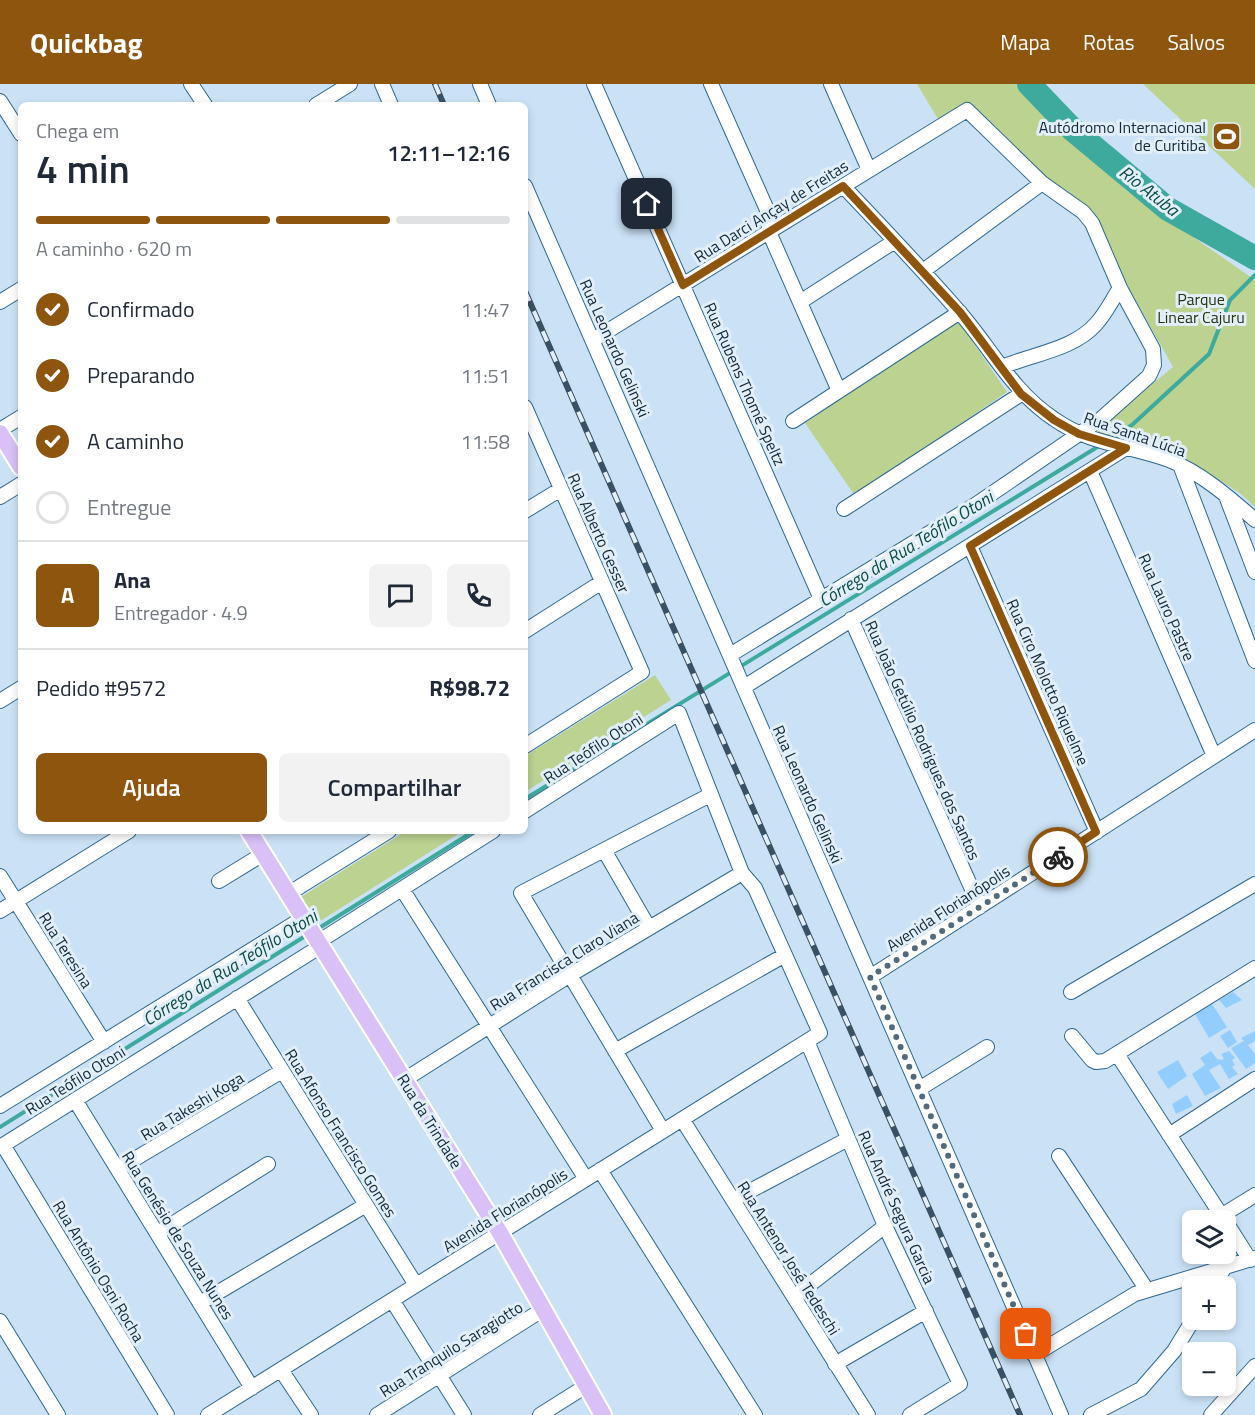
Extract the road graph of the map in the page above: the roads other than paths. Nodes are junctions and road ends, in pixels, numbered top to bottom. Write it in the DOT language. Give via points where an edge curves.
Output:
graph roads {
  1 [pos="191,84"];
  2 [pos="350,84"];
  3 [pos="382,84"];
  4 [pos="480,84"];
  5 [pos="594,84"];
  6 [pos="711,84"];
  7 [pos="831,84"];
  8 [pos="0,101"];
  9 [pos="203,102"];
  10 [pos="321,102"];
  11 [pos="390,102"];
  12 [pos="488,102"];
  13 [pos="18,129"];
  14 [pos="869,170"];
  15 [pos="1042,183"];
  16 [pos="843,186"];
  17 [pos="528,193"];
  18 [pos="768,212"];
  19 [pos="791,218"];
  20 [pos="769,232"];
  21 [pos="895,241"];
  22 [pos="923,271"];
  23 [pos="683,285"];
  24 [pos="1120,288"];
  25 [pos="18,291"];
  26 [pos="0,302"];
  27 [pos="800,302"];
  28 [pos="960,312"];
  29 [pos="593,340"];
  30 [pos="1002,368"];
  31 [pos="839,391"];
  32 [pos="1021,394"];
  33 [pos="528,415"];
  34 [pos="18,419"];
  35 [pos="793,421"];
  36 [pos="0,432"];
  37 [pos="1079,434"];
  38 [pos="1126,448"];
  39 [pos="18,462"];
  40 [pos="1180,465"];
  41 [pos="1090,471"];
  42 [pos="18,486"];
  43 [pos="561,489"];
  44 [pos="1226,496"];
  45 [pos="0,497"];
  46 [pos="528,509"];
  47 [pos="844,509"];
  48 [pos="1255,520"];
  49 [pos="970,546"];
  50 [pos="1255,572"];
  51 [pos="602,582"];
  52 [pos="821,599"];
  53 [pos="851,619"];
  54 [pos="528,629"];
  55 [pos="1254,657"];
  56 [pos="732,658"];
  57 [pos="742,684"];
  58 [pos="18,690"];
  59 [pos="0,701"];
  60 [pos="1255,730"];
  61 [pos="528,744"];
  62 [pos="1214,756"];
  63 [pos="710,795"];
  64 [pos="528,809"];
  65 [pos="1096,832"];
  66 [pos="124,834"];
  67 [pos="251,834"];
  68 [pos="384,834"];
  69 [pos="488,834"];
  70 [pos="604,850"];
  71 [pos="263,854"];
  72 [pos="742,873"];
  73 [pos="0,876"];
  74 [pos="219,881"];
  75 [pos="1255,884"];
  76 [pos="402,889"];
  77 [pos="288,894"];
  78 [pos="16,901"];
  79 [pos="980,907"];
  80 [pos="0,911"];
  81 [pos="303,918"];
  82 [pos="649,928"];
  83 [pos="319,944"];
  84 [pos="785,955"];
  85 [pos="1255,968"];
  86 [pos="570,975"];
  87 [pos="870,977"];
  88 [pos="1071,992"];
  89 [pos="237,998"];
  90 [pos="489,1026"];
  91 [pos="1072,1036"];
  92 [pos="807,1041"];
  93 [pos="104,1042"];
  94 [pos="987,1047"];
  95 [pos="615,1051"];
  96 [pos="1117,1054"];
  97 [pos="282,1071"];
  98 [pos="1255,1079"];
  99 [pos="404,1080"];
  100 [pos="919,1089"];
  101 [pos="75,1100"];
  102 [pos="0,1106"];
  103 [pos="682,1119"];
  104 [pos="663,1131"];
  105 [pos="1169,1135"];
  106 [pos="848,1138"];
  107 [pos="2,1146"];
  108 [pos="1059,1156"];
  109 [pos="268,1164"];
  110 [pos="118,1169"];
  111 [pos="600,1170"];
  112 [pos="586,1179"];
  113 [pos="1255,1195"];
  114 [pos="733,1200"];
  115 [pos="366,1205"];
  116 [pos="1218,1210"];
  117 [pos="1236,1210"];
  118 [pos="885,1226"];
  119 [pos="158,1233"];
  120 [pos="500,1233"];
  121 [pos="1236,1237"];
  122 [pos="1252,1259"];
  123 [pos="1225,1267"];
  124 [pos="1220,1276"];
  125 [pos="416,1285"];
  126 [pos="1147,1290"];
  127 [pos="794,1297"];
  128 [pos="392,1300"];
  129 [pos="200,1303"];
  130 [pos="542,1310"];
  131 [pos="926,1311"];
  132 [pos="0,1321"];
  133 [pos="1186,1330"];
  134 [pos="1034,1355"];
  135 [pos="835,1364"];
  136 [pos="1255,1366"];
  137 [pos="281,1370"];
  138 [pos="439,1376"];
  139 [pos="586,1386"];
  140 [pos="252,1388"];
  141 [pos="1215,1410"];
  142 [pos="58,1415"];
  143 [pos="167,1415"];
  144 [pos="208,1415"];
  145 [pos="311,1415"];
  146 [pos="377,1415"];
  147 [pos="464,1415"];
  148 [pos="540,1415"];
  149 [pos="603,1415"];
  150 [pos="755,1415"];
  151 [pos="868,1415"];
  152 [pos="910,1415"];
  153 [pos="1061,1415"];
  154 [pos="1091,1415"];
  155 [pos="1231,1415"];
  1 -- 9 [label="street"];
  2 -- 10 [label="street"];
  3 -- 11 [label="street"];
  4 -- 12 [label="street"];
  5 -- 23 [label="street, Rua Rubens Thomé Speltz"];
  6 -- 18 [label="street"];
  7 -- 14 [label="street"];
  8 -- 13 [label="street"];
  14 -- 15 [label="street, Rua Darci Ançay de Freitas" via="967,110"];
  14 -- 16 [label="street, Rua Darci Ançay de Freitas"];
  15 -- 22 [label="street"];
  15 -- 24 [label="street" via="1092,223"];
  16 -- 19 [label="street, Rua Darci Ançay de Freitas"];
  16 -- 21 [label="street, Rua Santa Lúcia"];
  17 -- 29 [label="street, Rua Leonardo Gelinski"];
  18 -- 19 [label="street" via="774,217"];
  18 -- 20 [label="street"];
  19 -- 20 [label="street, Rua Darci Ançay de Freitas"];
  20 -- 23 [label="street, Rua Darci Ançay de Freitas"];
  20 -- 27 [label="street"];
  21 -- 22 [label="street, Rua Santa Lúcia"];
  21 -- 27 [label="street"];
  22 -- 28 [label="street, Rua Santa Lúcia"];
  23 -- 29 [label="street, Rua Darci Ançay de Freitas"];
  23 -- 52 [label="street, Rua Rubens Thomé Speltz"];
  24 -- 30 [label="street" via="1103,316 1083,336"];
  24 -- 37 [label="street" via="1153,349 1154,365 1142,383"];
  25 -- 26 [label="street"];
  27 -- 31 [label="street"];
  28 -- 30 [label="street, Rua Santa Lúcia"];
  28 -- 31 [label="street"];
  29 -- 56 [label="street, Rua Leonardo Gelinski"];
  30 -- 32 [label="street, Rua Santa Lúcia"];
  31 -- 35 [label="street"];
  32 -- 37 [label="street, Rua Santa Lúcia"];
  32 -- 47 [label="street"];
  33 -- 43 [label="street, Rua Alberto Gesser"];
  34 -- 36 [label="street"];
  36 -- 39 [label="main road"];
  37 -- 38 [label="street, Rua Santa Lúcia"];
  37 -- 52 [label="street" via="975,505"];
  38 -- 40 [label="street, Rua Santa Lúcia"];
  38 -- 41 [label="street"];
  40 -- 44 [label="street, Rua Santa Lúcia"];
  40 -- 55 [label="street"];
  41 -- 49 [label="street"];
  41 -- 62 [label="street, Rua Lauro Pastre"];
  42 -- 45 [label="street"];
  43 -- 46 [label="street"];
  43 -- 51 [label="street, Rua Alberto Gesser"];
  44 -- 48 [label="street, Rua Santa Lúcia"];
  44 -- 50 [label="street"];
  49 -- 53 [label="street"];
  49 -- 65 [label="street, Rua Ciro Molotto Riquelme"];
  51 -- 54 [label="street"];
  51 -- 61 [label="street, Rua Alberto Gesser" via="642,672"];
  52 -- 56 [label="street"];
  53 -- 57 [label="street"];
  53 -- 79 [label="street, Rua João Getúlio Rodrigues dos Santos"];
  56 -- 57 [label="street, Rua Leonardo Gelinski"];
  57 -- 87 [label="street, Rua Leonardo Gelinski"];
  58 -- 59 [label="street"];
  60 -- 62 [label="street, Avenida Florianópolis"];
  62 -- 65 [label="street, Avenida Florianópolis"];
  63 -- 64 [label="street, Rua Teófilo Otoni" via="678,713"];
  63 -- 70 [label="street"];
  63 -- 72 [label="street"];
  65 -- 79 [label="street, Avenida Florianópolis"];
  66 -- 78 [label="street"];
  67 -- 71 [label="main road, Rua da Trindade"];
  68 -- 77 [label="street"];
  69 -- 76 [label="street, Rua Teófilo Otoni"];
  70 -- 82 [label="street"];
  70 -- 86 [label="street" via="521,893"];
  71 -- 74 [label="street"];
  71 -- 77 [label="main road, Rua da Trindade"];
  72 -- 82 [label="street, Rua Francisca Claro Viana"];
  72 -- 84 [label="street" via="755,888"];
  73 -- 78 [label="street, Rua Teresina"];
  75 -- 88 [label="street"];
  76 -- 83 [label="street, Rua Teófilo Otoni"];
  76 -- 90 [label="street"];
  77 -- 81 [label="main road, Rua da Trindade"];
  78 -- 80 [label="street"];
  78 -- 93 [label="street, Rua Teresina"];
  79 -- 87 [label="street, Avenida Florianópolis"];
  81 -- 83 [label="main road, Rua da Trindade"];
  81 -- 93 [label="street, Rua Teófilo Otoni"];
  82 -- 86 [label="street, Rua Francisca Claro Viana"];
  83 -- 89 [label="street, Rua Teófilo Otoni"];
  83 -- 99 [label="main road, Rua da Trindade"];
  84 -- 92 [label="street, Avenida Florianópolis" via="820,1033"];
  84 -- 95 [label="street"];
  85 -- 96 [label="street"];
  86 -- 90 [label="street, Rua Francisca Claro Viana"];
  86 -- 95 [label="street"];
  87 -- 100 [label="street, Rua Leonardo Gelinski"];
  89 -- 97 [label="street, Rua Afonso Francisco Gomes"];
  89 -- 101 [label="street, Rua Teófilo Otoni"];
  90 -- 99 [label="street, Rua Francisca Claro Viana"];
  90 -- 112 [label="street"];
  91 -- 96 [label="street" via="1096,1062"];
  92 -- 103 [label="street, Avenida Florianópolis"];
  92 -- 106 [label="street, Rua André Segura Garcia"];
  93 -- 102 [label="street, Rua Teófilo Otoni"];
  94 -- 100 [label="street"];
  95 -- 104 [label="street"];
  96 -- 105 [label="street"];
  97 -- 110 [label="street, Rua Takeshi Koga"];
  97 -- 115 [label="street, Rua Afonso Francisco Gomes"];
  98 -- 105 [label="street"];
  99 -- 120 [label="main road, Rua da Trindade"];
  100 -- 134 [label="street, Rua Leonardo Gelinski"];
  101 -- 107 [label="street, Rua Teófilo Otoni"];
  101 -- 110 [label="street, Rua Genésio de Souza Nunes"];
  103 -- 104 [label="street, Avenida Florianópolis"];
  103 -- 114 [label="street, Rua Antenor José Tedeschi"];
  104 -- 111 [label="street, Avenida Florianópolis"];
  105 -- 116 [label="street"];
  106 -- 114 [label="street"];
  106 -- 118 [label="street, Rua André Segura Garcia"];
  107 -- 143 [label="street, Rua Antônio Osni Rocha"];
  108 -- 126 [label="street"];
  109 -- 119 [label="street"];
  110 -- 119 [label="street, Rua Genésio de Souza Nunes"];
  111 -- 112 [label="street, Avenida Florianópolis"];
  111 -- 150 [label="street"];
  112 -- 120 [label="street, Avenida Florianópolis"];
  113 -- 117 [label="street"];
  114 -- 127 [label="street, Rua Antenor José Tedeschi"];
  115 -- 125 [label="street, Rua Afonso Francisco Gomes"];
  115 -- 129 [label="street"];
  118 -- 127 [label="street"];
  118 -- 131 [label="street, Rua André Segura Garcia"];
  119 -- 129 [label="street, Rua Genésio de Souza Nunes"];
  120 -- 125 [label="street, Avenida Florianópolis"];
  120 -- 130 [label="main road, Rua da Trindade"];
  121 -- 122 [label="street"];
  122 -- 123 [label="street"];
  123 -- 124 [label="street"];
  123 -- 126 [label="street"];
  125 -- 128 [label="street, Avenida Florianópolis"];
  126 -- 134 [label="street"];
  127 -- 135 [label="street, Rua Antenor José Tedeschi"];
  128 -- 137 [label="street, Avenida Florianópolis"];
  128 -- 138 [label="street"];
  129 -- 140 [label="street, Rua Genésio de Souza Nunes"];
  130 -- 138 [label="street, Rua Tranquilo Saragiotto"];
  130 -- 139 [label="main road, Rua da Trindade"];
  131 -- 135 [label="street"];
  131 -- 152 [label="street, Rua André Segura Garcia" via="960,1384"];
  132 -- 142 [label="street"];
  133 -- 154 [label="street" via="1141,1389"];
  134 -- 153 [label="street, Rua Leonardo Gelinski"];
  135 -- 151 [label="street, Rua Antenor José Tedeschi"];
  136 -- 141 [label="street"];
  137 -- 140 [label="street, Avenida Florianópolis"];
  137 -- 145 [label="street"];
  138 -- 146 [label="street, Rua Tranquilo Saragiotto"];
  138 -- 147 [label="street"];
  139 -- 148 [label="street"];
  139 -- 149 [label="main road, Rua da Trindade"];
  140 -- 144 [label="street, Avenida Florianópolis"];
  141 -- 155 [label="street"];
}
